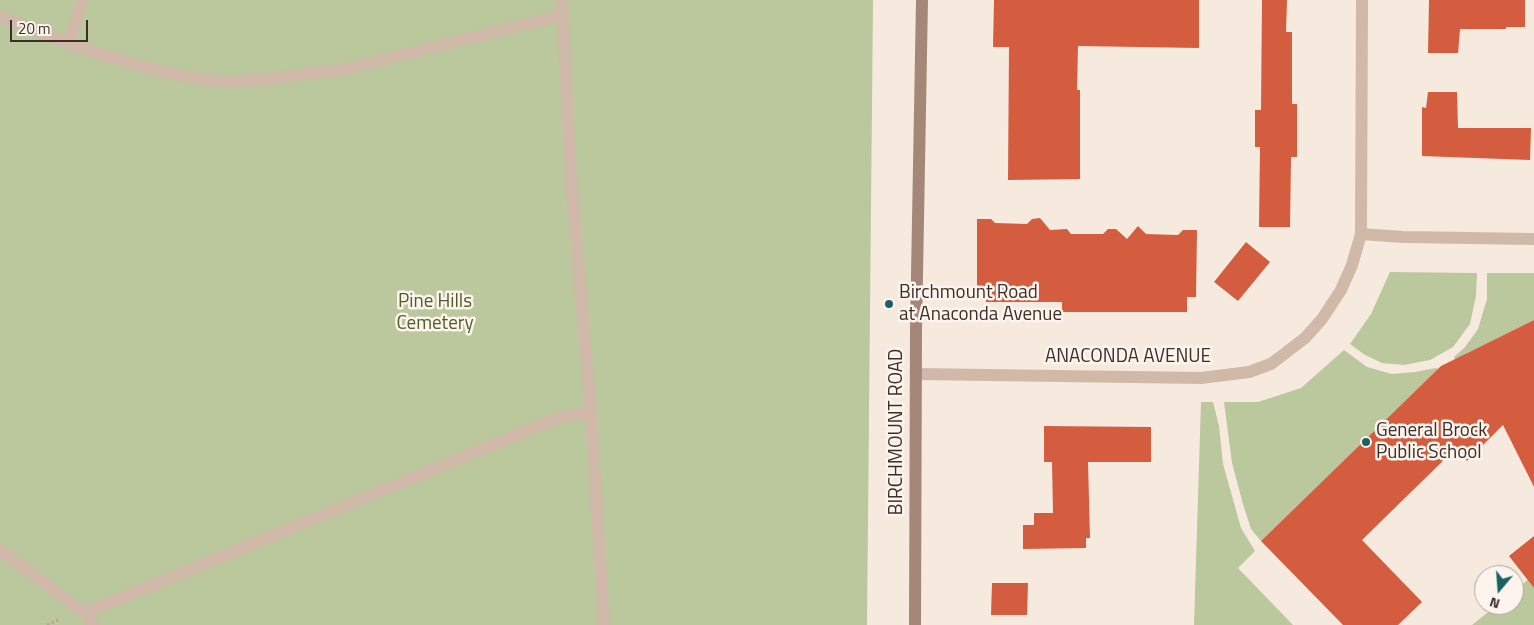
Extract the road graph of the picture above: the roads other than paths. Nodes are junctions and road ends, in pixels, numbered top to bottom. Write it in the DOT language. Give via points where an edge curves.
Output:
graph roads {
  1 [pos="82,0"];
  2 [pos="562,0"];
  3 [pos="922,0"];
  4 [pos="1362,0"];
  5 [pos="563,15"];
  6 [pos="0,16"];
  7 [pos="70,44"];
  8 [pos="1361,234"];
  9 [pos="1534,239"];
  10 [pos="916,374"];
  11 [pos="591,413"];
  12 [pos="0,550"];
  13 [pos="85,613"];
  14 [pos="94,625"];
  15 [pos="604,625"];
  16 [pos="915,625"];
  1 -- 7 [label="street"];
  2 -- 5 [label="street"];
  3 -- 10 [label="main road, BIRCHMOUNT ROAD"];
  4 -- 8 [label="street, ANACONDA AVENUE"];
  5 -- 7 [label="street" via="346,69 270,79 192,78"];
  5 -- 11 [label="street" via="571,179"];
  6 -- 7 [label="street"];
  8 -- 9 [label="street"];
  8 -- 10 [label="street, ANACONDA AVENUE" via="1341,290 1322,320 1288,352 1271,364 1249,372 1178,379"];
  10 -- 16 [label="main road, BIRCHMOUNT ROAD"];
  11 -- 13 [label="street" via="560,417"];
  11 -- 15 [label="street"];
  12 -- 13 [label="street"];
  13 -- 14 [label="street"];
}
